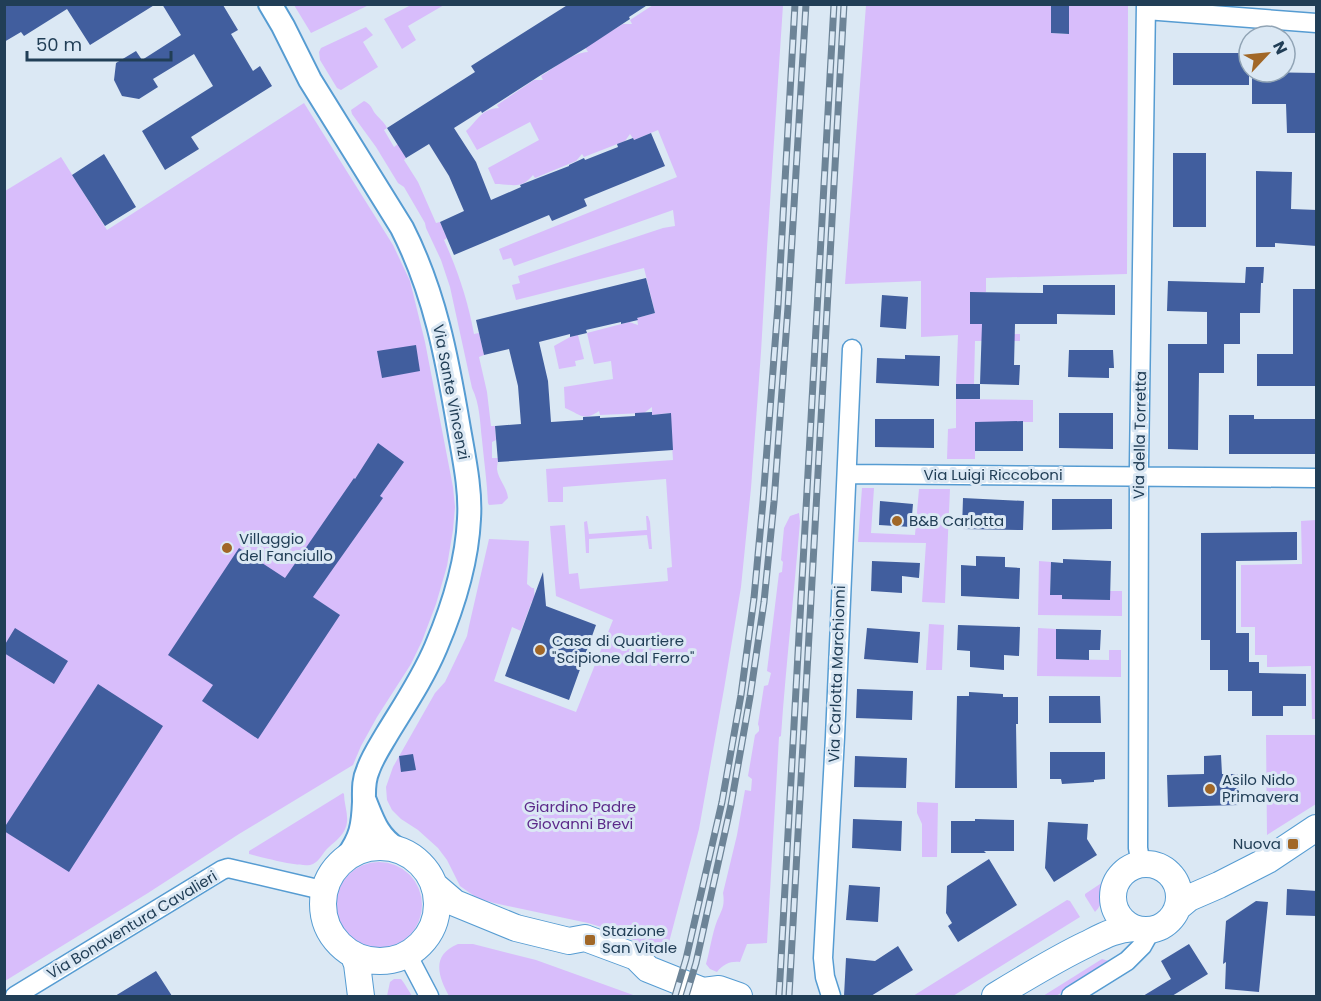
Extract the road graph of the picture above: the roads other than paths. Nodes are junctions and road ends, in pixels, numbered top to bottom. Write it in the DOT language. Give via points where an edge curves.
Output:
graph roads {
  1 [pos="270,4"];
  2 [pos="1146,7"];
  3 [pos="1317,23"];
  4 [pos="852,350"];
  5 [pos="847,474"];
  6 [pos="1139,477"];
  7 [pos="1317,478"];
  8 [pos="364,800"];
  9 [pos="1317,828"];
  10 [pos="397,849"];
  11 [pos="347,857"];
  12 [pos="1141,865"];
  13 [pos="1251,869"];
  14 [pos="1166,871"];
  15 [pos="434,885"];
  16 [pos="322,890"];
  17 [pos="1113,899"];
  18 [pos="1177,908"];
  19 [pos="516,928"];
  20 [pos="1142,929"];
  21 [pos="429,933"];
  22 [pos="353,954"];
  23 [pos="398,957"];
  24 [pos="1047,964"];
  25 [pos="708,994"];
  26 [pos="15,996"];
  27 [pos="362,996"];
  28 [pos="372,996"];
  29 [pos="429,996"];
  30 [pos="740,996"];
  31 [pos="831,996"];
  32 [pos="995,996"];
  33 [pos="1071,996"];
  1 -- 8 [label="street, Via Sante Vincenzi" via="307,75 414,250 440,330 468,487 466,550 455,594 425,672 367,771"];
  2 -- 3 [label="street"];
  2 -- 6 [label="street, Via della Torretta"];
  4 -- 5 [label="street, Via Carlotta Marchionni"];
  5 -- 6 [label="street, Via Luigi Riccoboni"];
  5 -- 31 [label="street, Via Carlotta Marchionni" via="823,958"];
  6 -- 7 [label="street, Via Luigi Riccoboni"];
  6 -- 12 [label="street, Via della Torretta"];
  8 -- 10 [label="street" via="382,837"];
  8 -- 11 [label="street, Via Sante Vincenzi" via="359,839"];
  9 -- 13 [label="main road"];
  10 -- 11 [label="main road" via="366,849"];
  10 -- 15 [label="main road" via="420,864"];
  11 -- 16 [label="main road"];
  12 -- 14 [label="main road"];
  12 -- 17 [label="main road" via="1119,878"];
  13 -- 14 [label="main road" via="1200,879"];
  13 -- 18 [label="main road" via="1189,898"];
  14 -- 18 [label="main road" via="1179,894"];
  15 -- 19 [label="main road" via="455,903"];
  15 -- 21 [label="main road" via="436,915"];
  16 -- 22 [label="main road" via="327,926 337,942"];
  16 -- 26 [label="street, Via Bonaventura Cavalieri" via="228,868 222,870"];
  17 -- 20 [label="main road" via="1122,919"];
  17 -- 24 [label="main road" via="1101,921"];
  18 -- 20 [label="main road" via="1164,925"];
  19 -- 21 [label="main road" via="455,924"];
  19 -- 25 [label="main road" via="569,941 581,952 631,971 648,969"];
  20 -- 24 [label="main road" via="1113,931"];
  20 -- 33 [label="street" via="1142,946 1127,961"];
  21 -- 23 [label="main road"];
  22 -- 23 [label="main road" via="376,961"];
  22 -- 27 [label="main road"];
  23 -- 28 [label="main road" via="381,970"];
  23 -- 29 [label="street"];
  24 -- 32 [label="main road"];
  25 -- 30 [label="main road" via="719,989"];
}
